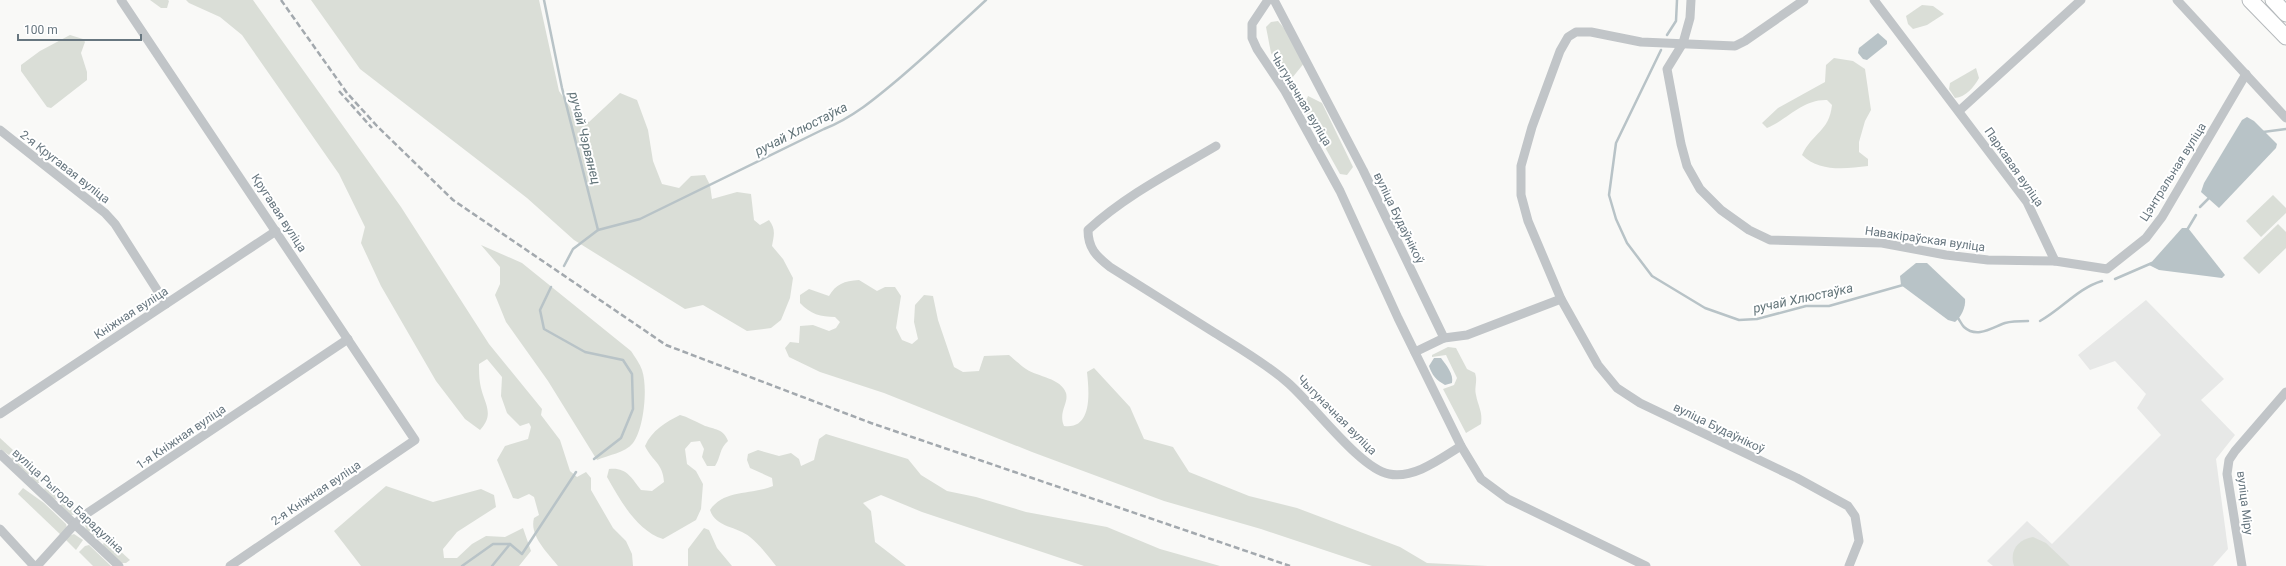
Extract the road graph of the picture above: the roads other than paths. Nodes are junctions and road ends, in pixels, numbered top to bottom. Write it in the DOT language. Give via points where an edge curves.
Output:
graph roads {
  1 [pos="121,0"];
  2 [pos="1268,0"];
  3 [pos="1274,0"];
  4 [pos="1691,0"];
  5 [pos="1804,0"];
  6 [pos="1874,0"];
  7 [pos="2081,0"];
  8 [pos="2177,0"];
  9 [pos="2250,0"];
  10 [pos="2273,0"];
  11 [pos="2286,14"];
  12 [pos="2286,37"];
  13 [pos="1683,43"];
  14 [pos="2246,74"];
  15 [pos="1959,111"];
  16 [pos="2286,118"];
  17 [pos="0,130"];
  18 [pos="1216,146"];
  19 [pos="276,231"];
  20 [pos="2055,261"];
  21 [pos="2034,262"];
  22 [pos="1561,299"];
  23 [pos="166,304"];
  24 [pos="1444,338"];
  25 [pos="348,339"];
  26 [pos="1416,352"];
  27 [pos="2286,392"];
  28 [pos="0,414"];
  29 [pos="415,440"];
  30 [pos="1461,446"];
  31 [pos="0,454"];
  32 [pos="75,524"];
  33 [pos="0,529"];
  34 [pos="34,566"];
  35 [pos="38,566"];
  36 [pos="119,566"];
  37 [pos="230,566"];
  38 [pos="1646,566"];
  39 [pos="1849,566"];
  40 [pos="2242,566"];
  1 -- 19 [label="street, Кругавая вуліца"];
  2 -- 26 [label="street, Чыгуначная вуліца" via="1252,24 1252,38 1285,91 1340,191"];
  3 -- 24 [label="street, вуліца Будаўнікоў" via="1363,170"];
  4 -- 13 [label="street, Навакіраўская вуліца" via="1690,18"];
  5 -- 13 [label="street, вуліца Будаўнікоў" via="1735,46"];
  6 -- 15 [label="street, Паркавая вуліца"];
  7 -- 15 [label="street"];
  8 -- 14 [label="street"];
  9 -- 12 [label="main road"];
  10 -- 11 [label="main road"];
  13 -- 21 [label="street, Навакіраўская вуліца" via="1667,69 1687,166 1709,200 1749,230 1770,240 1882,243 1953,256"];
  13 -- 22 [label="street, вуліца Будаўнікоў" via="1640,42 1581,31 1568,37 1560,51 1532,127 1521,166 1521,195 1528,221"];
  14 -- 16 [label="street"];
  14 -- 20 [label="street, Цэнтральная вуліца" via="2179,190 2146,238 2107,269"];
  15 -- 20 [label="street, Паркавая вуліца" via="2026,202"];
  17 -- 23 [label="street, 2-я Кругавая вуліца" via="105,213 115,224"];
  18 -- 30 [label="street, Чыгуначная вуліца" via="1119,204 1088,230 1088,241 1095,255 1249,354 1287,382 1345,443 1374,469 1388,474 1405,474 1436,462"];
  19 -- 23 [label="street, Кніжная вуліца"];
  19 -- 25 [label="street, Кругавая вуліца"];
  20 -- 21 [label="street, Цэнтральная вуліца"];
  22 -- 24 [label="street" via="1467,335"];
  22 -- 39 [label="street, вуліца Будаўнікоў" via="1590,354 1617,388 1640,403 1797,478 1848,506 1855,516 1859,541"];
  23 -- 28 [label="street, Кніжная вуліца"];
  24 -- 26 [label="street"];
  25 -- 29 [label="street, Кругавая вуліца"];
  25 -- 32 [label="street, 1-я Кніжная вуліца"];
  26 -- 30 [label="street, Чыгуначная вуліца"];
  27 -- 40 [label="street, вуліца Міру" via="2229,460 2227,474"];
  29 -- 37 [label="street, 2-я Кніжная вуліца"];
  30 -- 38 [label="street" via="1481,478 1508,498"];
  31 -- 32 [label="street, вуліца Рыгора Барадуліна"];
  32 -- 35 [label="street, 1-я Кніжная вуліца"];
  32 -- 36 [label="street, вуліца Рыгора Барадуліна"];
  33 -- 34 [label="street"];
}
